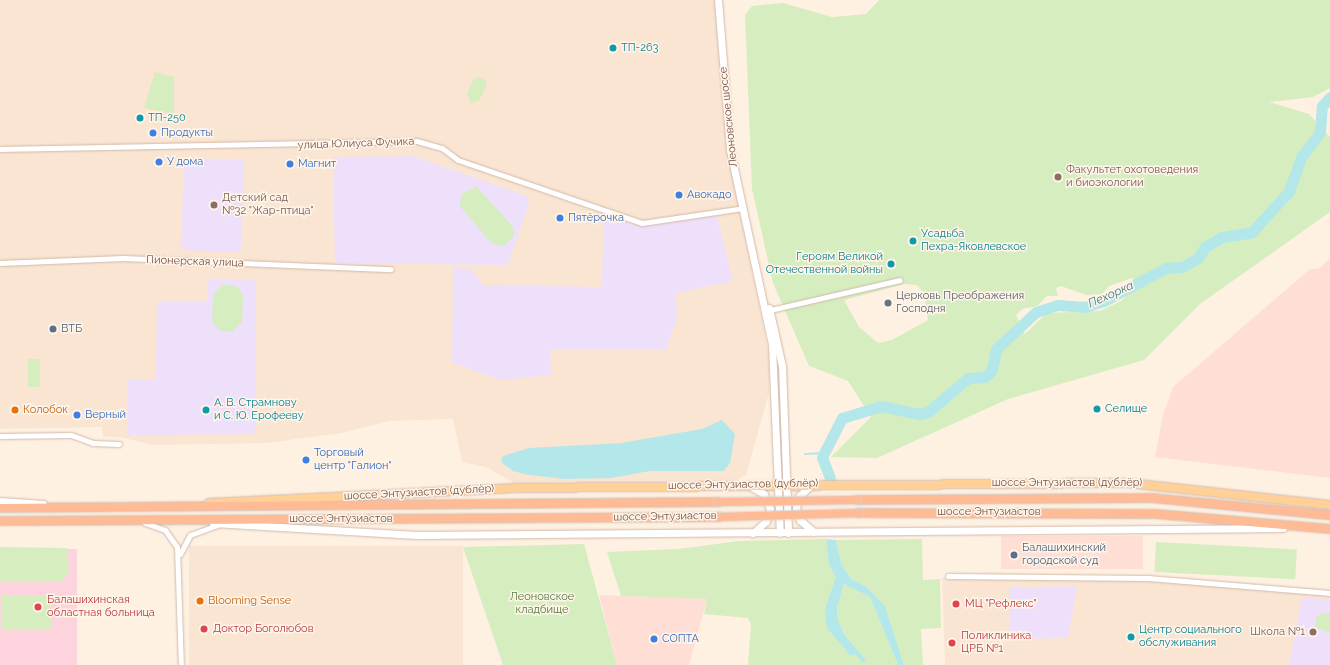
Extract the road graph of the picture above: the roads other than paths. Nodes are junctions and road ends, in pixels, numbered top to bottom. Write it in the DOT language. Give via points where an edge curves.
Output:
graph roads {
  1 [pos="718,0"];
  2 [pos="0,149"];
  3 [pos="743,208"];
  4 [pos="0,263"];
  5 [pos="391,270"];
  6 [pos="760,279"];
  7 [pos="900,280"];
  8 [pos="770,310"];
  9 [pos="0,436"];
  10 [pos="119,444"];
  11 [pos="746,484"];
  12 [pos="782,484"];
  13 [pos="817,484"];
  14 [pos="0,501"];
  15 [pos="1330,505"];
  16 [pos="156,506"];
  17 [pos="68,507"];
  18 [pos="0,508"];
  19 [pos="1330,515"];
  20 [pos="176,519"];
  21 [pos="129,520"];
  22 [pos="0,521"];
  23 [pos="223,524"];
  24 [pos="1328,529"];
  25 [pos="814,532"];
  26 [pos="752,533"];
  27 [pos="784,533"];
  28 [pos="179,559"];
  29 [pos="948,576"];
  30 [pos="1330,593"];
  31 [pos="181,665"];
  1 -- 3 [label="main road, Леоновское шоссе" via="730,150"];
  2 -- 3 [label="street, улица Юлиуса Фучика" via="417,142 442,148 458,160 642,223"];
  3 -- 6 [label="main road, Леоновское шоссе"];
  4 -- 5 [label="street, Пионерская улица" via="123,258"];
  6 -- 8 [label="main road, Леоновское шоссе"];
  6 -- 12 [label="main road, Леоновское шоссе" via="776,382"];
  7 -- 8 [label="street"];
  8 -- 12 [label="main road, Леоновское шоссе" via="782,366"];
  9 -- 10 [label="street" via="71,435 93,443"];
  11 -- 12 [label="main road, шоссе Энтузиастов (дублёр)"];
  11 -- 16 [label="main road, шоссе Энтузиастов (дублёр)" via="516,488"];
  11 -- 26 [label="main road" via="762,491 770,505 766,520"];
  12 -- 13 [label="main road, шоссе Энтузиастов (дублёр)"];
  12 -- 27 [label="main road, Леоновское шоссе"];
  13 -- 15 [label="main road, шоссе Энтузиастов (дублёр)" via="1140,483"];
  13 -- 25 [label="main road" via="802,492 796,508 802,523"];
  14 -- 17 [label="street"];
  16 -- 17 [label="highway, шоссе Энтузиастов"];
  16 -- 19 [label="highway, шоссе Энтузиастов, bridge" via="1152,498"];
  17 -- 18 [label="highway, шоссе Энтузиастов"];
  20 -- 21 [label="highway, шоссе Энтузиастов"];
  20 -- 23 [label="main road"];
  20 -- 24 [label="highway, шоссе Энтузиастов, bridge" via="719,517 859,513 1156,514"];
  21 -- 22 [label="highway, шоссе Энтузиастов"];
  21 -- 28 [label="street" via="150,524 171,535"];
  23 -- 26 [label="main road" via="410,535"];
  23 -- 28 [label="street" via="190,535"];
  24 -- 25 [label="main road"];
  25 -- 27 [label="main road"];
  26 -- 27 [label="main road"];
  28 -- 31 [label="street"];
  29 -- 30 [label="street" via="1148,578"];
}
